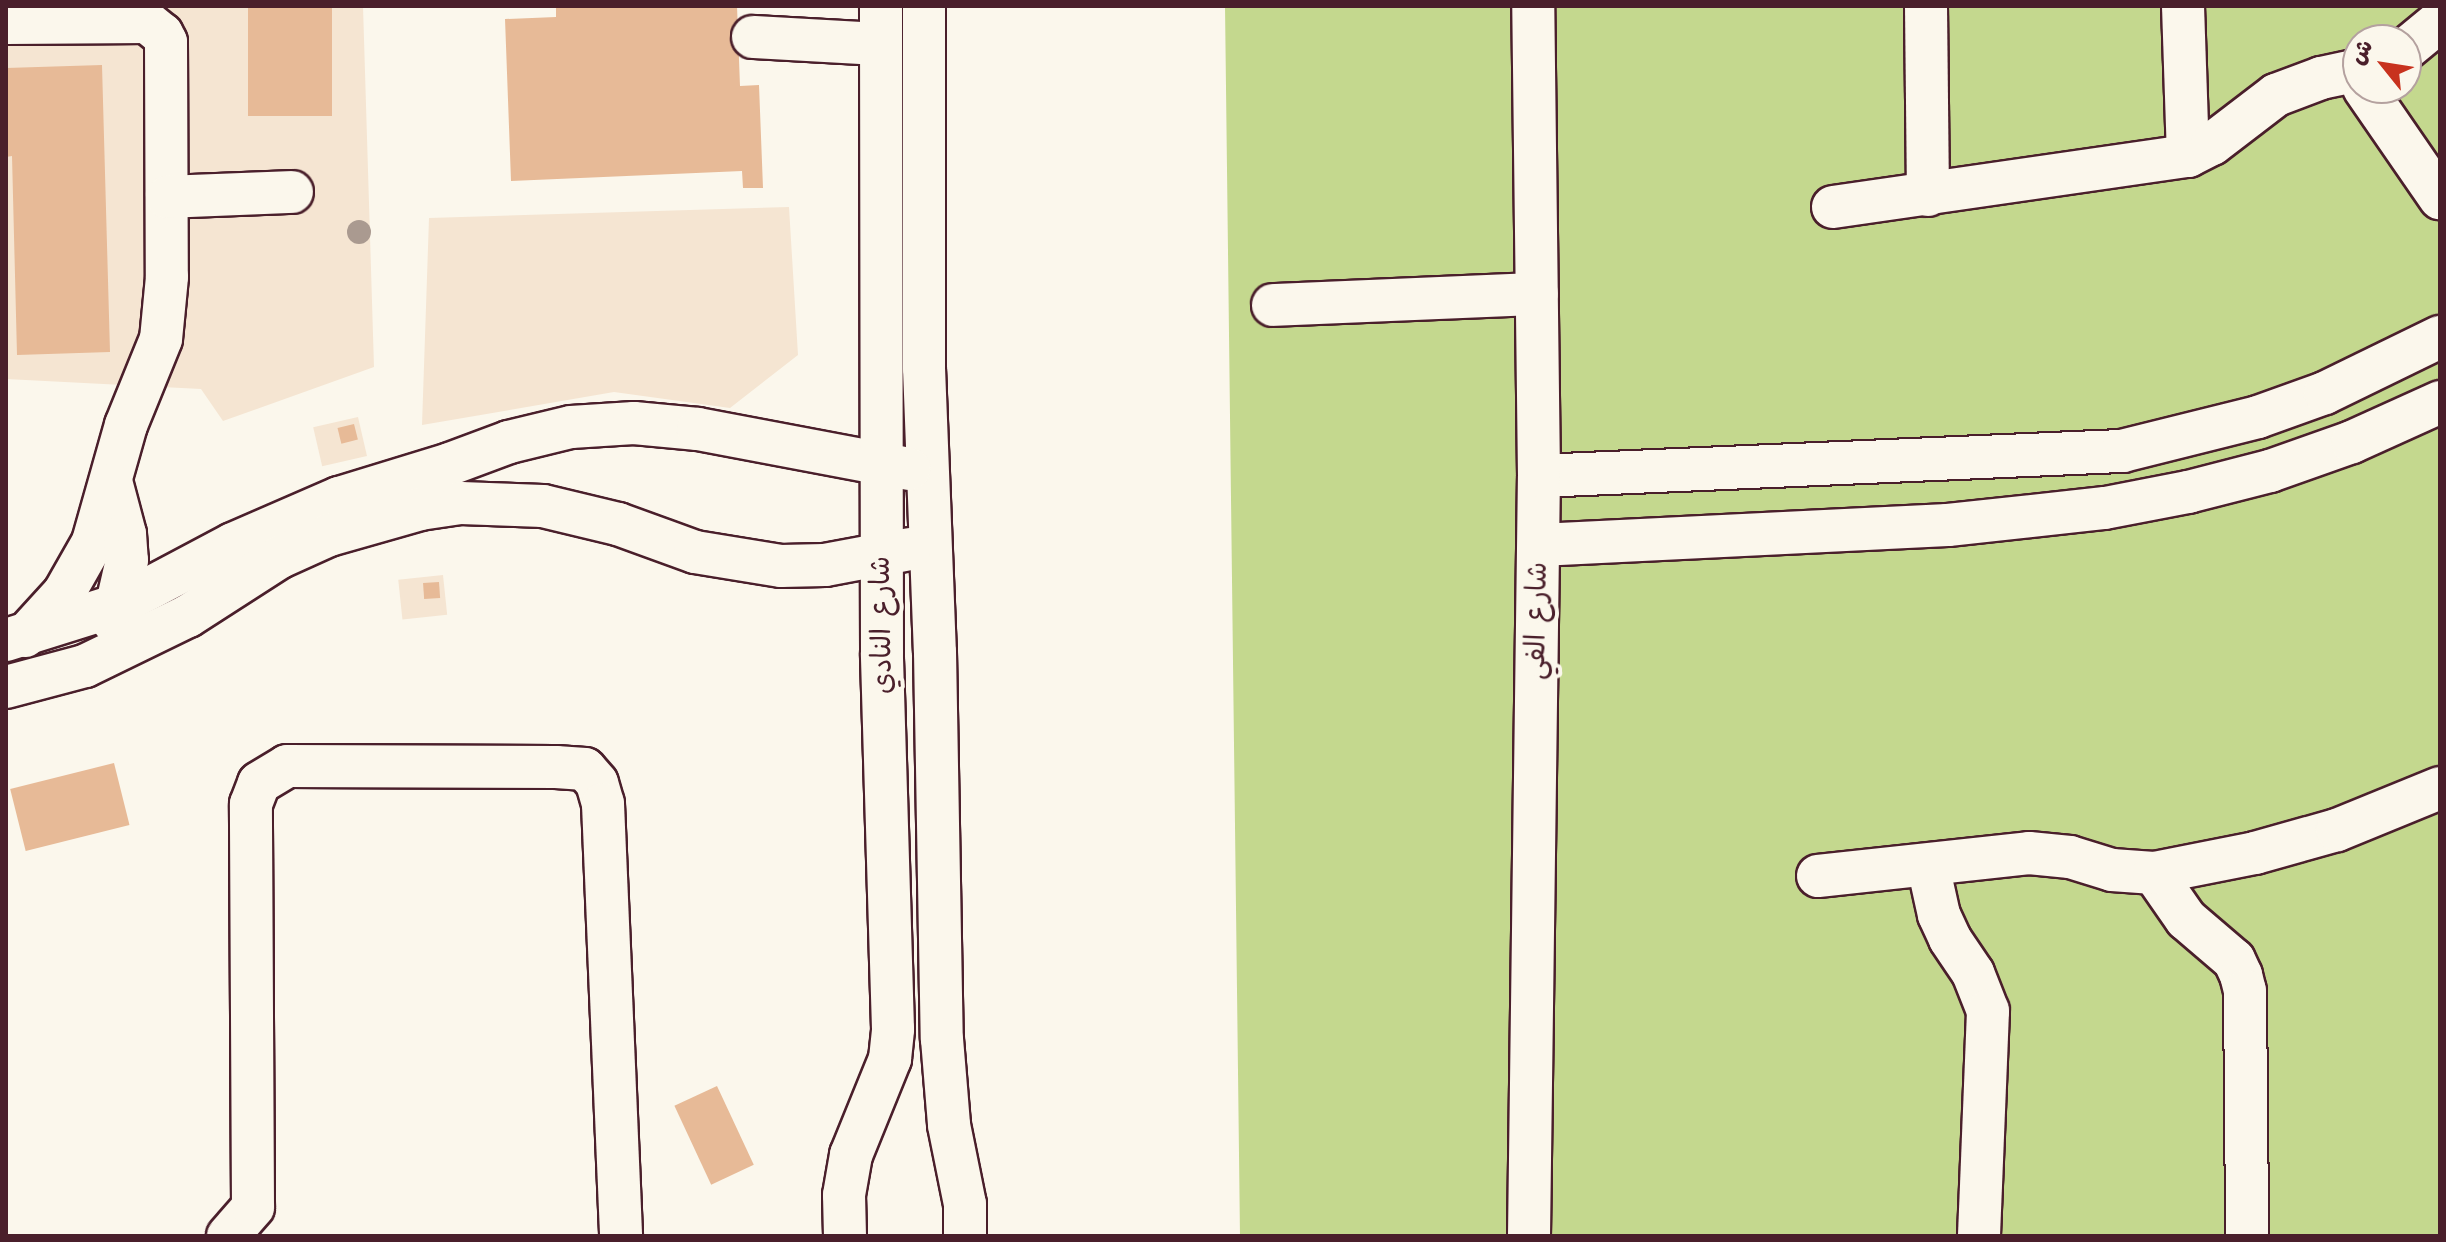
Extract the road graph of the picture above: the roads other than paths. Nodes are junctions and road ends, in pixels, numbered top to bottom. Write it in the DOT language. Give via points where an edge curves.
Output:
graph roads {
  1 [pos="924,6"];
  2 [pos="1533,6"];
  3 [pos="1926,6"];
  4 [pos="2183,6"];
  5 [pos="6,23"];
  6 [pos="881,25"];
  7 [pos="753,37"];
  8 [pos="2342,77"];
  9 [pos="2376,104"];
  10 [pos="2188,156"];
  11 [pos="292,192"];
  12 [pos="1928,195"];
  13 [pos="167,197"];
  14 [pos="2440,198"];
  15 [pos="1833,207"];
  16 [pos="1537,294"];
  17 [pos="1273,305"];
  18 [pos="2440,337"];
  19 [pos="2440,402"];
  20 [pos="881,463"];
  21 [pos="930,474"];
  22 [pos="1539,476"];
  23 [pos="112,485"];
  24 [pos="931,544"];
  25 [pos="1539,545"];
  26 [pos="882,556"];
  27 [pos="118,605"];
  28 [pos="15,638"];
  29 [pos="85,666"];
  30 [pos="6,687"];
  31 [pos="2440,788"];
  32 [pos="1928,865"];
  33 [pos="2154,873"];
  34 [pos="1818,876"];
  35 [pos="893,1029"];
  36 [pos="228,1236"];
  37 [pos="621,1236"];
  38 [pos="845,1236"];
  39 [pos="869,1236"];
  40 [pos="965,1236"];
  41 [pos="1529,1236"];
  42 [pos="1979,1236"];
  43 [pos="2247,1236"];
  1 -- 21 [label="street, شارع النادي" via="924,368"];
  2 -- 16 [label="street, شارع الفي"];
  3 -- 12 [label="street"];
  4 -- 10 [label="street"];
  5 -- 13 [label="street" via="136,21 147,22 162,34"];
  6 -- 7 [label="street"];
  6 -- 20 [label="street, شارع النادي"];
  8 -- 10 [label="street" via="2321,78 2276,95"];
  9 -- 14 [label="street"];
  10 -- 12 [label="street"];
  11 -- 13 [label="street"];
  12 -- 15 [label="street"];
  13 -- 23 [label="street" via="161,339 126,425"];
  16 -- 17 [label="street"];
  16 -- 22 [label="street, شارع الفي"];
  18 -- 22 [label="street" via="2272,412 2122,451"];
  19 -- 25 [label="street" via="2270,471 2105,508 1948,525"];
  20 -- 21 [label="street"];
  20 -- 26 [label="street, شارع النادي"];
  20 -- 27 [label="street" via="698,429 634,423 571,427 339,498 233,544"];
  21 -- 24 [label="street, شارع النادي"];
  22 -- 25 [label="street, شارع الفي"];
  23 -- 27 [label="street" via="127,560"];
  23 -- 28 [label="street" via="80,568 55,605"];
  24 -- 26 [label="street"];
  24 -- 40 [label="street, شارع النادي" via="944,1082 965,1204"];
  25 -- 41 [label="street, شارع الفي"];
  26 -- 29 [label="street" via="825,565 766,565 695,552 618,524 543,506 504,502 420,509 329,535 280,557 188,616"];
  26 -- 35 [label="street, شارع النادي"];
  27 -- 28 [label="street"];
  27 -- 29 [label="street"];
  29 -- 30 [label="street"];
  31 -- 33 [label="street" via="2337,830"];
  32 -- 33 [label="street" via="2049,853 2112,870"];
  32 -- 34 [label="street"];
  32 -- 42 [label="street" via="1939,915 1988,1011"];
  33 -- 43 [label="street" via="2186,919 2234,960 2241,975"];
  35 -- 38 [label="street, شارع النادي" via="890,1059 851,1155 844,1195"];
  35 -- 39 [label="street" via="902,1070 872,1174"];
  36 -- 37 [label="street" via="253,1207 254,1196 251,804 259,783 287,766 556,767 585,769 597,783 603,804"];
}
